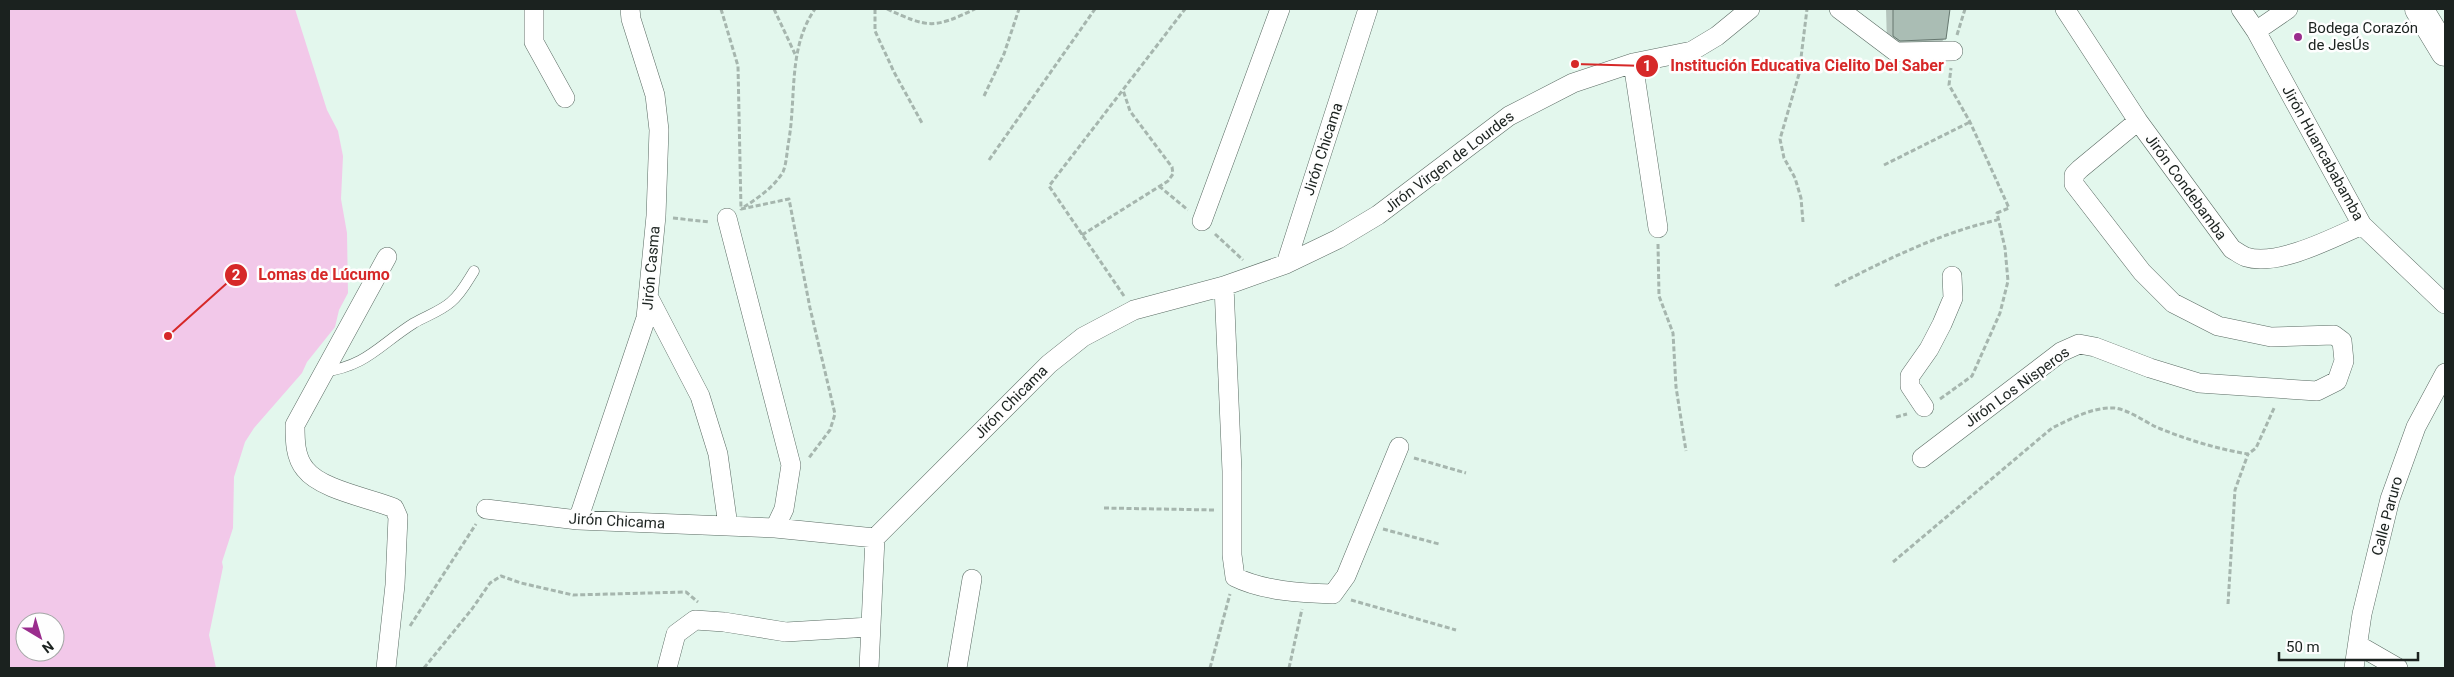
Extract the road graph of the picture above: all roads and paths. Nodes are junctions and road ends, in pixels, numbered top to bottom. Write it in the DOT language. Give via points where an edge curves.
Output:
graph roads {
  1 [pos="534,9"];
  2 [pos="630,9"];
  3 [pos="721,9"];
  4 [pos="774,9"];
  5 [pos="815,9"];
  6 [pos="875,9"];
  7 [pos="887,9"];
  8 [pos="975,9"];
  9 [pos="1020,9"];
  10 [pos="1095,9"];
  11 [pos="1185,9"];
  12 [pos="1280,9"];
  13 [pos="1368,9"];
  14 [pos="1750,9"];
  15 [pos="1806,9"];
  16 [pos="1839,9"];
  17 [pos="1965,9"];
  18 [pos="2066,9"];
  19 [pos="2241,9"];
  20 [pos="2288,9"];
  21 [pos="2419,9"];
  22 [pos="2256,31"];
  23 [pos="1953,51"];
  24 [pos="2445,52"];
  25 [pos="796,54"];
  26 [pos="1633,63"];
  27 [pos="1123,89"];
  28 [pos="984,96"];
  29 [pos="564,98"];
  30 [pos="2138,121"];
  31 [pos="1970,122"];
  32 [pos="922,123"];
  33 [pos="989,160"];
  34 [pos="1884,165"];
  35 [pos="734,214"];
  36 [pos="656,216"];
  37 [pos="1998,220"];
  38 [pos="1202,221"];
  39 [pos="1803,222"];
  40 [pos="2362,225"];
  41 [pos="1658,228"];
  42 [pos="1082,235"];
  43 [pos="387,257"];
  44 [pos="1286,264"];
  45 [pos="474,271"];
  46 [pos="1952,276"];
  47 [pos="1224,286"];
  48 [pos="1835,286"];
  49 [pos="648,296"];
  50 [pos="2445,304"];
  51 [pos="1134,310"];
  52 [pos="323,372"];
  53 [pos="2445,373"];
  54 [pos="2282,389"];
  55 [pos="1924,407"];
  56 [pos="1896,417"];
  57 [pos="1398,450"];
  58 [pos="1686,451"];
  59 [pos="2248,454"];
  60 [pos="1922,458"];
  61 [pos="1466,473"];
  62 [pos="788,485"];
  63 [pos="1104,508"];
  64 [pos="486,509"];
  65 [pos="1232,510"];
  66 [pos="578,520"];
  67 [pos="1368,525"];
  68 [pos="728,526"];
  69 [pos="775,528"];
  70 [pos="875,538"];
  71 [pos="1438,544"];
  72 [pos="1893,562"];
  73 [pos="1235,577"];
  74 [pos="972,579"];
  75 [pos="1305,594"];
  76 [pos="1333,594"];
  77 [pos="2228,604"];
  78 [pos="724,622"];
  79 [pos="870,627"];
  80 [pos="1456,630"];
  81 [pos="407,631"];
  82 [pos="2358,645"];
  83 [pos="386,668"];
  84 [pos="424,668"];
  85 [pos="667,668"];
  86 [pos="869,668"];
  87 [pos="957,668"];
  88 [pos="1210,668"];
  89 [pos="1289,668"];
  90 [pos="2354,668"];
  91 [pos="2398,668"];
  1 -- 29 [label="street" via="534,42"];
  2 -- 36 [label="street, Jirón Casma" via="656,95 659,130"];
  3 -- 35 [label="path" via="738,66"];
  4 -- 25 [label="path"];
  5 -- 25 [label="path" via="807,21"];
  6 -- 32 [label="path" via="875,31"];
  7 -- 8 [label="path" via="930,25 946,23"];
  9 -- 28 [label="path"];
  10 -- 33 [label="path"];
  11 -- 27 [label="path"];
  12 -- 38 [label="street"];
  13 -- 44 [label="street, Jirón Chicama"];
  14 -- 26 [label="street, Jirón Virgen de Lourdes" via="1717,36 1692,51"];
  15 -- 39 [label="path" via="1799,74 1780,140 1801,198"];
  16 -- 23 [label="street" via="1896,52"];
  17 -- 23 [label="path"];
  18 -- 30 [label="street, Jirón Condebamba"];
  19 -- 22 [label="street, Jirón Huancababamba"];
  20 -- 22 [label="street"];
  21 -- 24 [label="main road"];
  22 -- 40 [label="street, Jirón Huancababamba"];
  23 -- 31 [label="path" via="1949,85"];
  25 -- 35 [label="path" via="792,127 783,171 766,192"];
  26 -- 41 [label="street"];
  26 -- 44 [label="street, Jirón Virgen de Lourdes" via="1573,82 1509,116 1378,215 1338,240"];
  27 -- 42 [label="path" via="1049,186"];
  27 -- 42 [label="path" via="1130,111 1172,167 1173,174 1168,181"];
  30 -- 40 [label="street, Jirón Condebamba" via="2232,249 2247,257 2272,258 2319,244"];
  30 -- 54 [label="street, Jirón Los Nisperos" via="2080,169 2074,175 2074,184 2142,272 2173,303 2218,326 2271,337 2334,335 2342,341 2344,362 2337,381 2317,391"];
  31 -- 34 [label="path"];
  31 -- 37 [label="path" via="2010,208 1997,213"];
  35 -- 36 [label="path" via="714,223"];
  35 -- 62 [label="street" via="791,465"];
  35 -- 62 [label="path" via="789,199 834,414 830,430"];
  36 -- 49 [label="street, Jirón Casma"];
  37 -- 48 [label="path" via="1945,234"];
  37 -- 55 [label="path" via="2008,281 2000,314 1972,376 1945,397"];
  40 -- 50 [label="street, Jirón Huancababamba"];
  41 -- 58 [label="path" via="1659,296 1673,333 1676,387"];
  42 -- 51 [label="path"];
  43 -- 52 [label="street"];
  44 -- 47 [label="street, Jirón Chicama"];
  45 -- 52 [label="lane" via="450,303 393,337 367,359 341,370"];
  46 -- 55 [label="street" via="1953,298 1929,349 1910,376 1910,386"];
  47 -- 51 [label="street, Jirón Chicama"];
  47 -- 65 [label="street"];
  49 -- 66 [label="street, Jirón Casma" via="646,318"];
  49 -- 68 [label="street" via="700,396 718,454"];
  51 -- 70 [label="street, Jirón Chicama" via="1083,337 1049,364"];
  52 -- 83 [label="street" via="295,425 295,447 305,470 325,484 394,508 398,517"];
  53 -- 82 [label="street, Calle Paruro" via="2416,426 2390,499 2362,614"];
  54 -- 59 [label="path" via="2256,448"];
  54 -- 60 [label="street, Jirón Los Nisperos" via="2199,383 2079,344 2061,352"];
  55 -- 56 [label="path"];
  57 -- 61 [label="path"];
  57 -- 67 [label="street"];
  59 -- 72 [label="path" via="2228,451 2158,428 2115,408 2096,410 2052,428"];
  59 -- 77 [label="path" via="2235,490"];
  62 -- 69 [label="street" via="784,509"];
  63 -- 65 [label="path"];
  64 -- 66 [label="street, Jirón Chicama"];
  64 -- 81 [label="path"];
  65 -- 73 [label="street"];
  66 -- 68 [label="street, Jirón Chicama"];
  67 -- 71 [label="path"];
  67 -- 76 [label="street" via="1346,576"];
  68 -- 69 [label="street, Jirón Chicama"];
  69 -- 70 [label="street, Jirón Chicama"];
  70 -- 79 [label="street"];
  73 -- 75 [label="street" via="1247,583"];
  73 -- 88 [label="path"];
  74 -- 87 [label="street"];
  75 -- 76 [label="street"];
  75 -- 89 [label="path"];
  76 -- 80 [label="path"];
  78 -- 79 [label="street" via="786,632"];
  78 -- 84 [label="path" via="686,592 573,595 501,576 490,584"];
  78 -- 85 [label="street" via="694,620 676,634"];
  79 -- 86 [label="street"];
  82 -- 90 [label="street, Calle Paruro"];
  82 -- 91 [label="street"];
}
